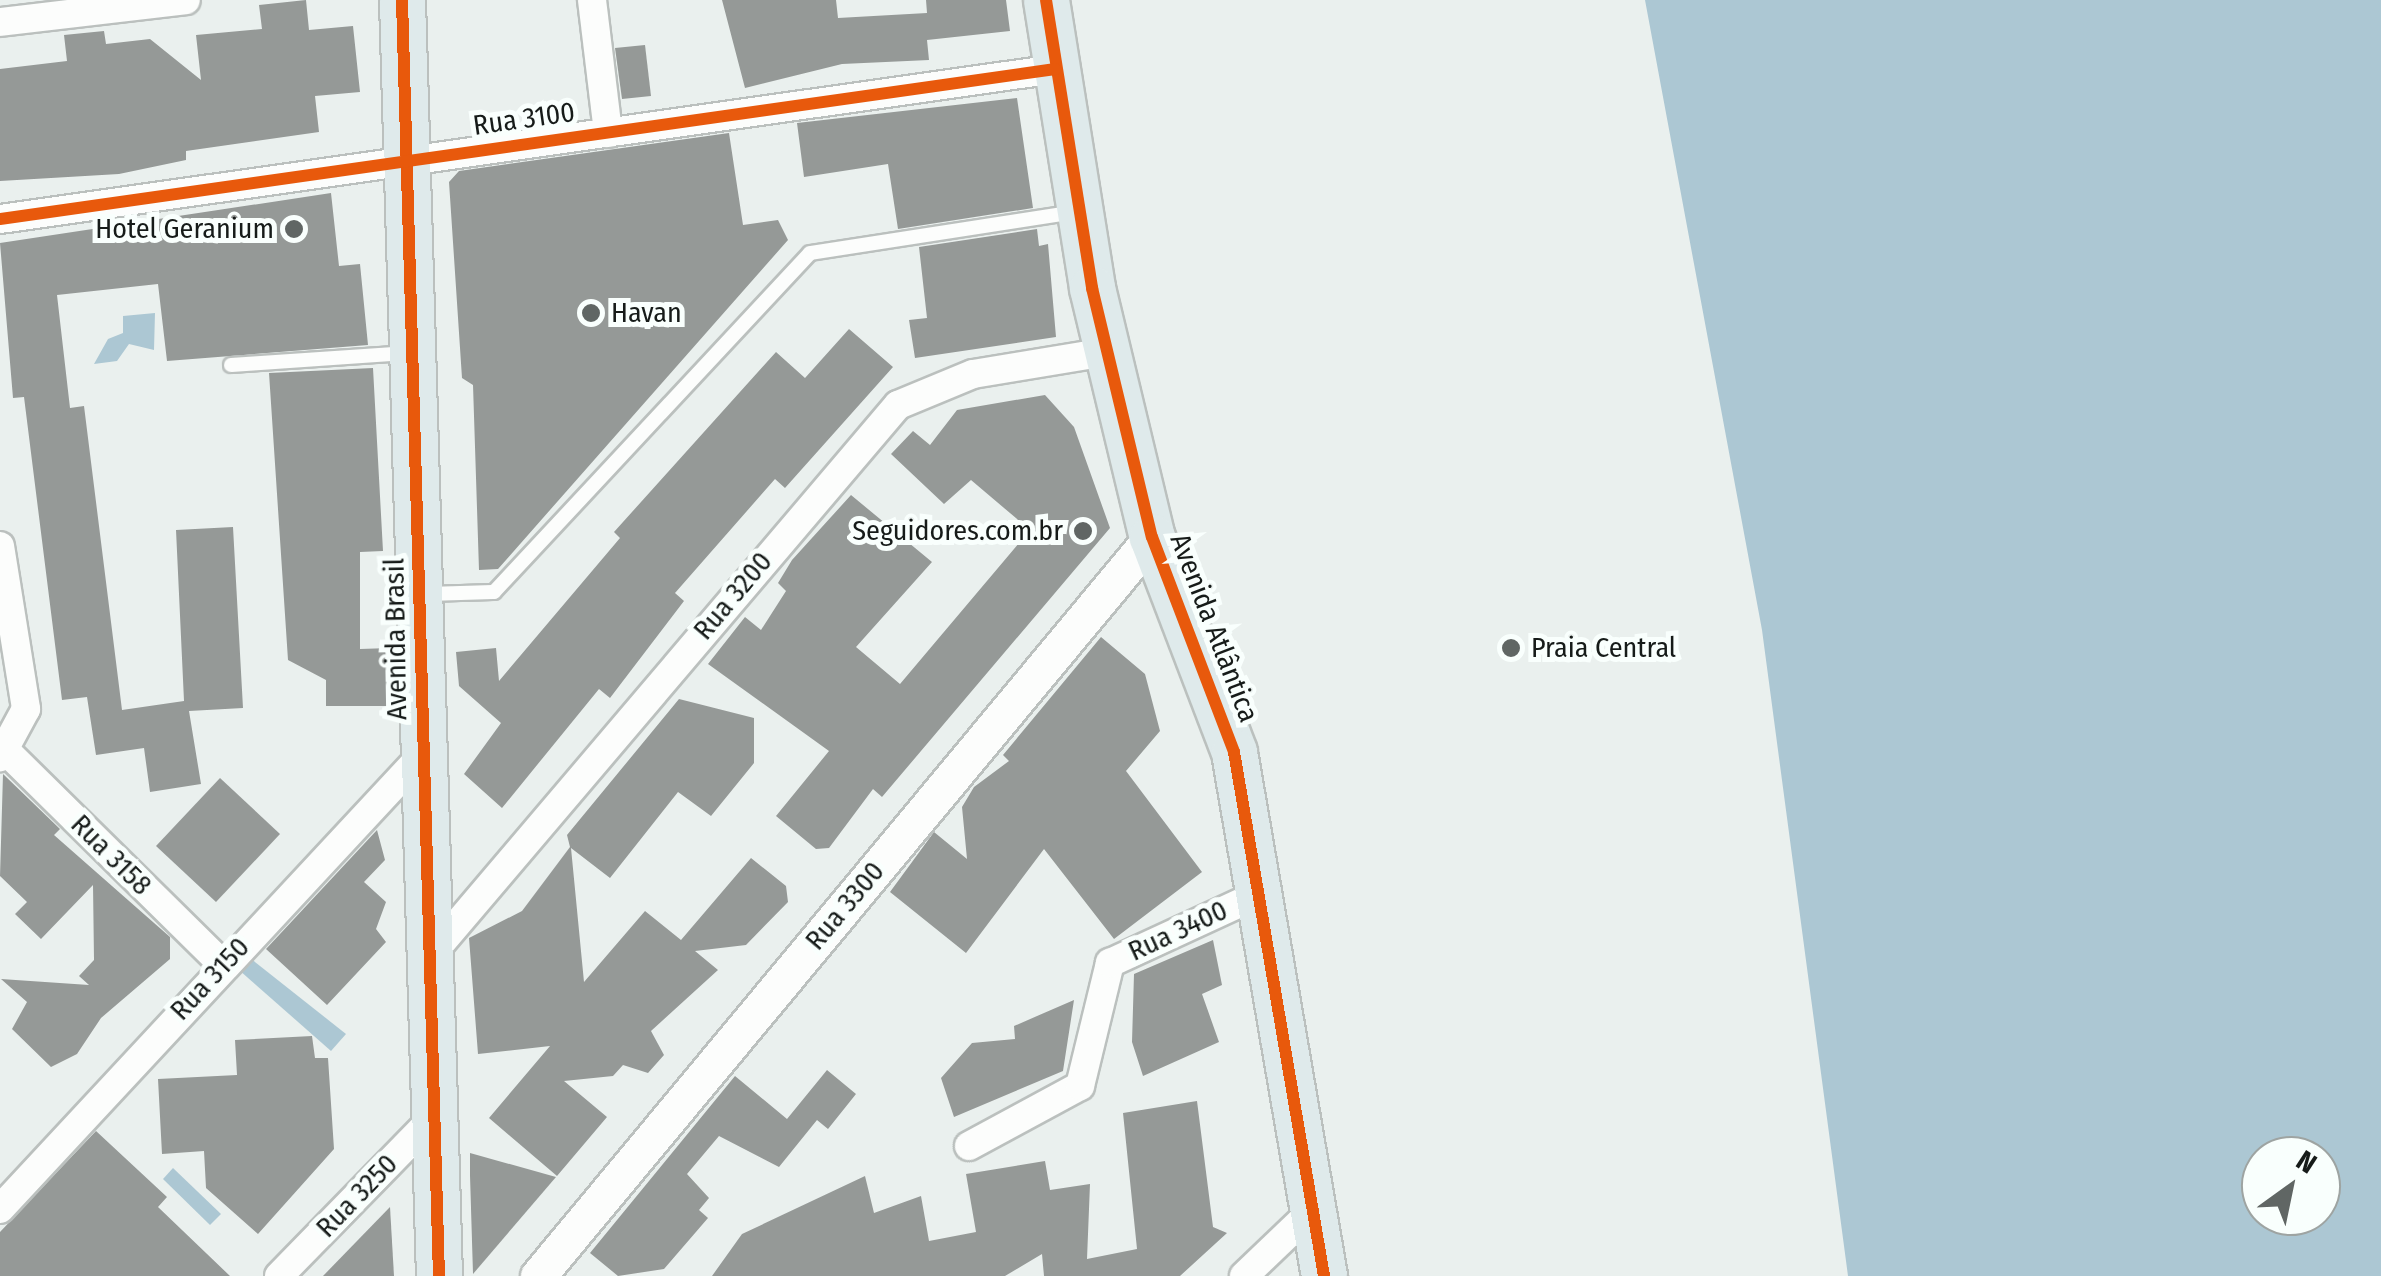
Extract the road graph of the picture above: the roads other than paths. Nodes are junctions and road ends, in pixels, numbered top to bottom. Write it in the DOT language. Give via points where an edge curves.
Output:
graph roads {
  1 [pos="186,0"];
  2 [pos="402,0"];
  3 [pos="592,0"];
  4 [pos="1046,0"];
  5 [pos="0,22"];
  6 [pos="1056,70"];
  7 [pos="608,133"];
  8 [pos="406,161"];
  9 [pos="1079,211"];
  10 [pos="0,219"];
  11 [pos="412,352"];
  12 [pos="1106,352"];
  13 [pos="231,365"];
  14 [pos="1152,536"];
  15 [pos="0,546"];
  16 [pos="421,594"];
  17 [pos="2,751"];
  18 [pos="424,753"];
  19 [pos="1260,894"];
  20 [pos="430,956"];
  21 [pos="223,965"];
  22 [pos="434,1116"];
  23 [pos="969,1146"];
  24 [pos="0,1208"];
  25 [pos="1314,1210"];
  26 [pos="279,1276"];
  27 [pos="439,1276"];
  28 [pos="538,1276"];
  29 [pos="1244,1276"];
  30 [pos="1324,1276"];
  1 -- 5 [label="street"];
  2 -- 8 [label="main road, Avenida Brasil"];
  3 -- 7 [label="street"];
  4 -- 6 [label="main road, Avenida Atlântica"];
  6 -- 7 [label="street, Rua 3100"];
  6 -- 9 [label="main road, Avenida Atlântica"];
  7 -- 8 [label="street, Rua 3100"];
  8 -- 10 [label="street, Rua 3100"];
  8 -- 11 [label="main road, Avenida Brasil"];
  9 -- 12 [label="main road, Avenida Atlântica"];
  9 -- 16 [label="lane" via="810,253 494,592"];
  11 -- 13 [label="lane"];
  11 -- 16 [label="main road, Avenida Brasil"];
  12 -- 14 [label="main road, Avenida Atlântica"];
  12 -- 20 [label="street, Rua 3200" via="974,374 898,405"];
  14 -- 19 [label="main road, Avenida Atlântica" via="1224,717"];
  14 -- 28 [label="street, Rua 3300"];
  15 -- 17 [label="street" via="26,709"];
  16 -- 18 [label="main road, Avenida Brasil"];
  17 -- 21 [label="street, Rua 3158"];
  18 -- 20 [label="main road, Avenida Brasil"];
  18 -- 21 [label="street, Rua 3150"];
  19 -- 23 [label="street, Rua 3400" via="1110,964 1080,1086"];
  19 -- 25 [label="main road, Avenida Atlântica"];
  20 -- 22 [label="main road, Avenida Brasil"];
  21 -- 24 [label="street, Rua 3150"];
  22 -- 26 [label="street, Rua 3250"];
  22 -- 27 [label="main road, Avenida Brasil"];
  25 -- 29 [label="street"];
  25 -- 30 [label="main road, Avenida Atlântica"];
}
